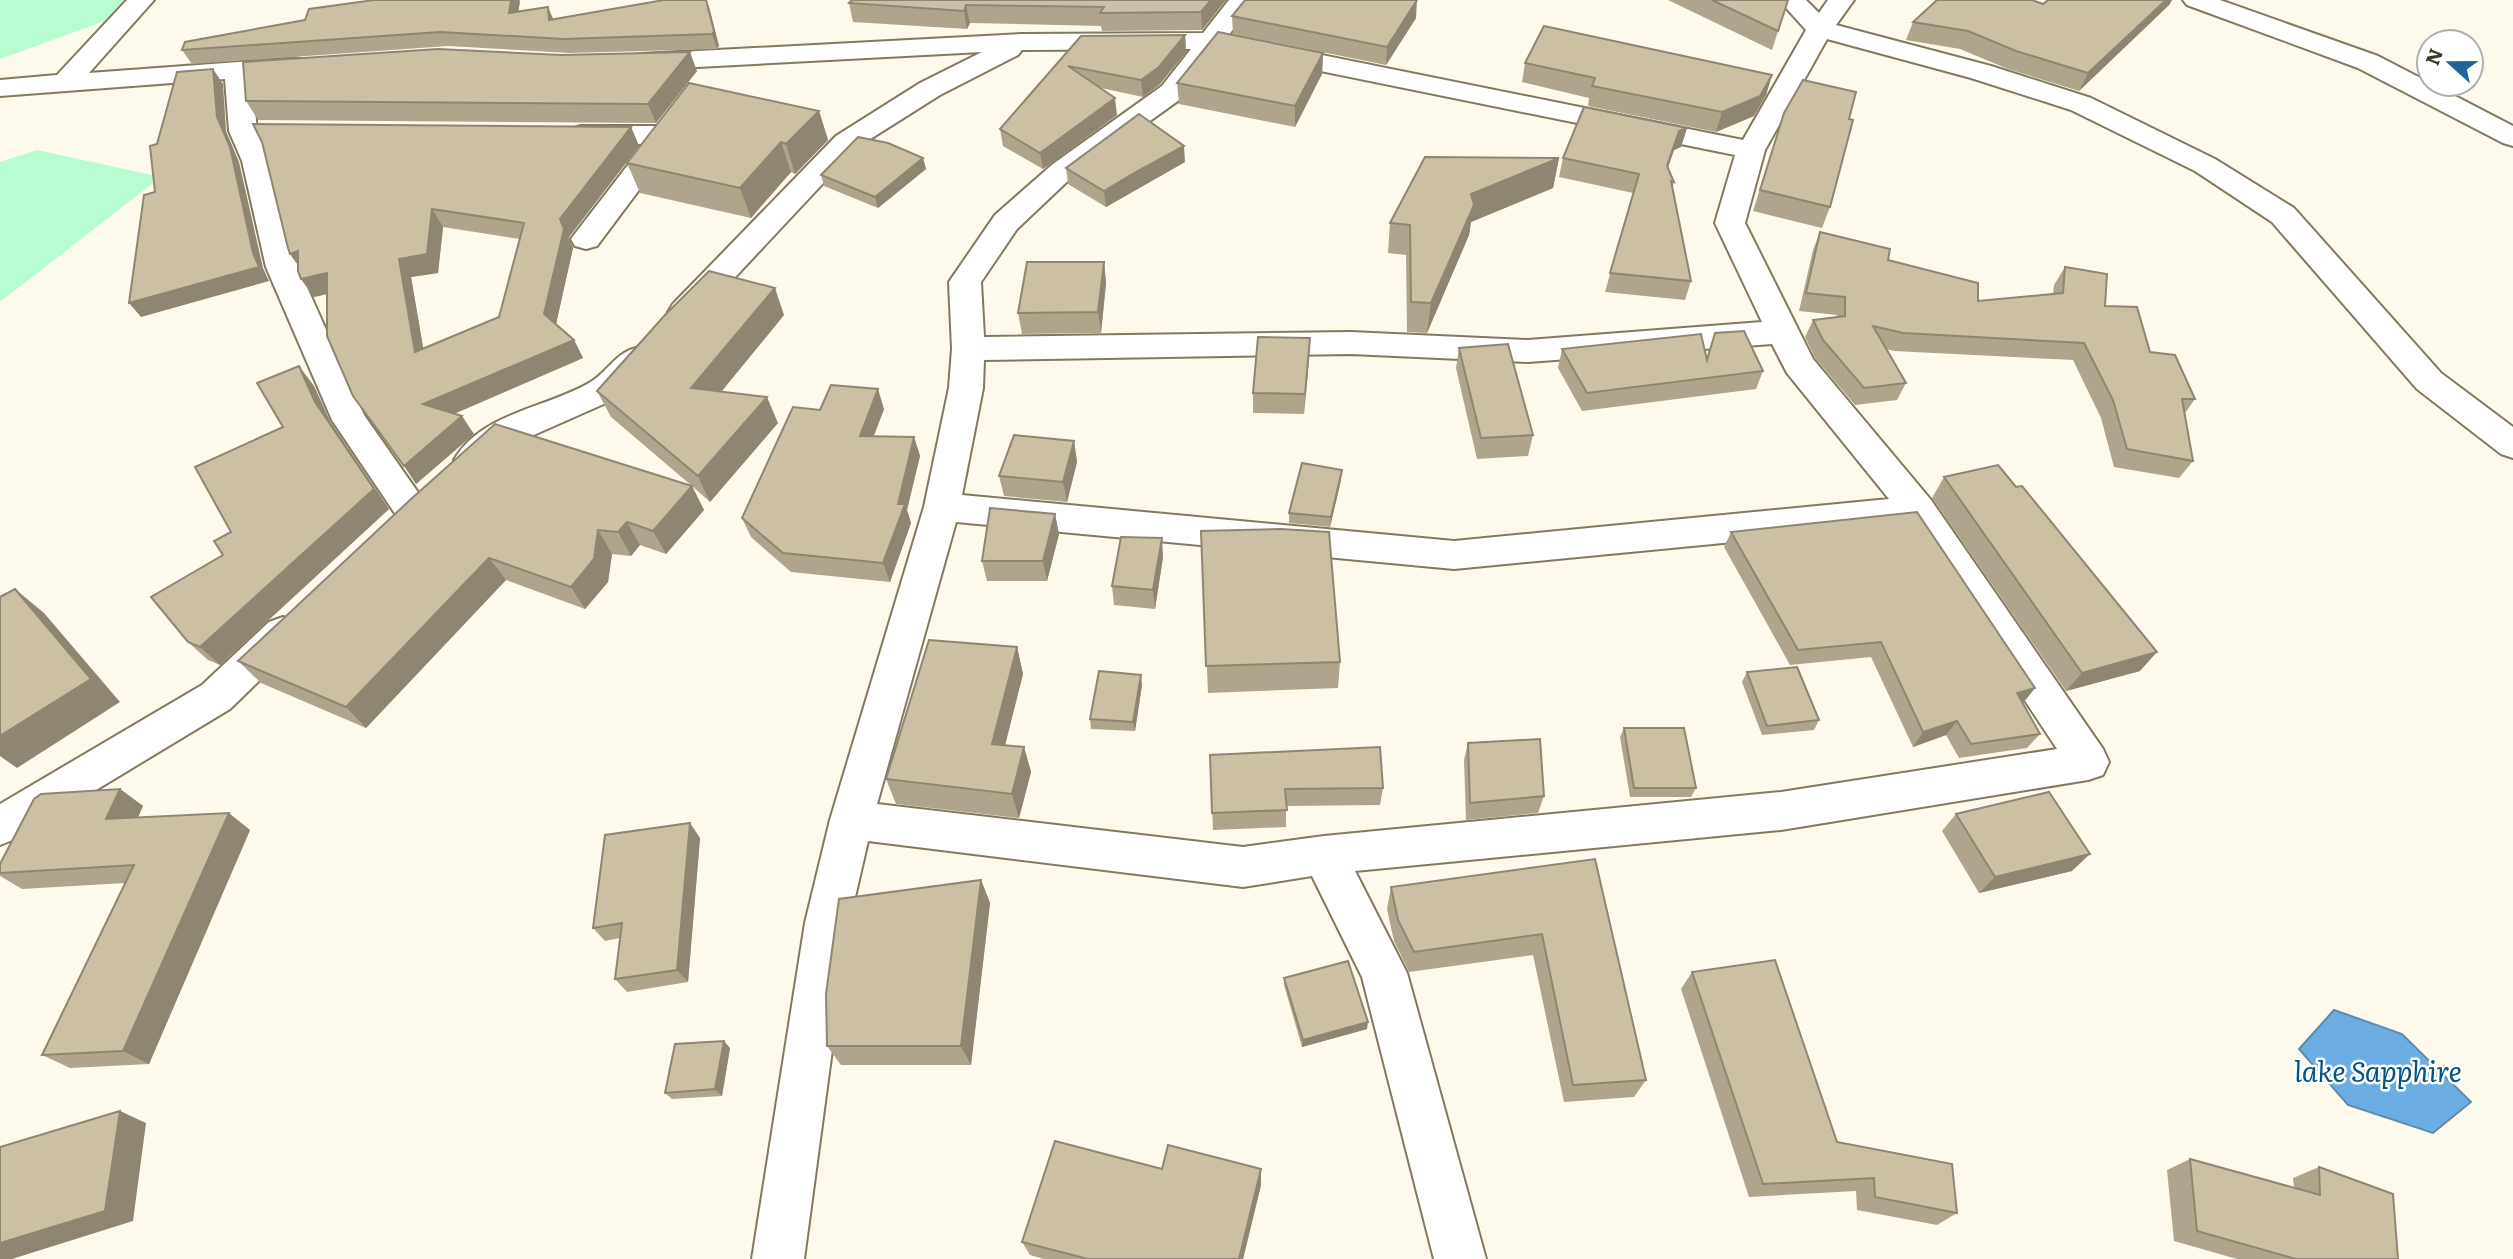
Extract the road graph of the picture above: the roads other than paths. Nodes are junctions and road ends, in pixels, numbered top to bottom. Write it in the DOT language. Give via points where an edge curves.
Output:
graph roads {
  1 [pos="141,0"];
  2 [pos="1242,0"];
  3 [pos="1792,0"];
  4 [pos="1841,0"];
  5 [pos="2196,0"];
  6 [pos="1819,29"];
  7 [pos="1210,41"];
  8 [pos="1022,42"];
  9 [pos="611,63"];
  10 [pos="317,65"];
  11 [pos="238,70"];
  12 [pos="66,82"];
  13 [pos="0,88"];
  14 [pos="555,135"];
  15 [pos="2513,137"];
  16 [pos="1751,150"];
  17 [pos="586,239"];
  18 [pos="1782,332"];
  19 [pos="968,349"];
  20 [pos="2513,444"];
  21 [pos="942,507"];
  22 [pos="1918,510"];
  23 [pos="305,613"];
  24 [pos="851,820"];
  25 [pos="0,826"];
  26 [pos="1324,855"];
  27 [pos="778,1259"];
  28 [pos="1460,1259"];
  1 -- 12 [label="street"];
  2 -- 7 [label="street"];
  3 -- 6 [label="street"];
  4 -- 6 [label="street"];
  5 -- 15 [label="street" via="2368,62"];
  6 -- 16 [label="street"];
  6 -- 20 [label="street" via="2081,104 2205,165 2283,215 2429,381"];
  7 -- 8 [label="street"];
  7 -- 16 [label="street"];
  7 -- 19 [label="street" via="1172,92 1063,170 1006,222 965,282"];
  8 -- 9 [label="street" via="715,70"];
  8 -- 11 [label="street" via="930,89 846,142 603,391 497,437 403,520 349,419 282,267 257,161 257,131"];
  10 -- 11 [label="street"];
  11 -- 12 [label="street"];
  12 -- 13 [label="street"];
  14 -- 17 [label="street" via="674,124"];
  16 -- 18 [label="street" via="1730,223"];
  18 -- 19 [label="street" via="1528,351 1351,343"];
  18 -- 22 [label="street" via="1799,365"];
  19 -- 21 [label="street" via="966,388"];
  21 -- 22 [label="street" via="1454,555"];
  21 -- 24 [label="street"];
  22 -- 26 [label="street" via="2088,762 1781,811"];
  23 -- 25 [label="street" via="216,696"];
  24 -- 26 [label="street" via="1243,867"];
  24 -- 27 [label="street" via="827,923"];
  26 -- 28 [label="street" via="1384,973"];
}
